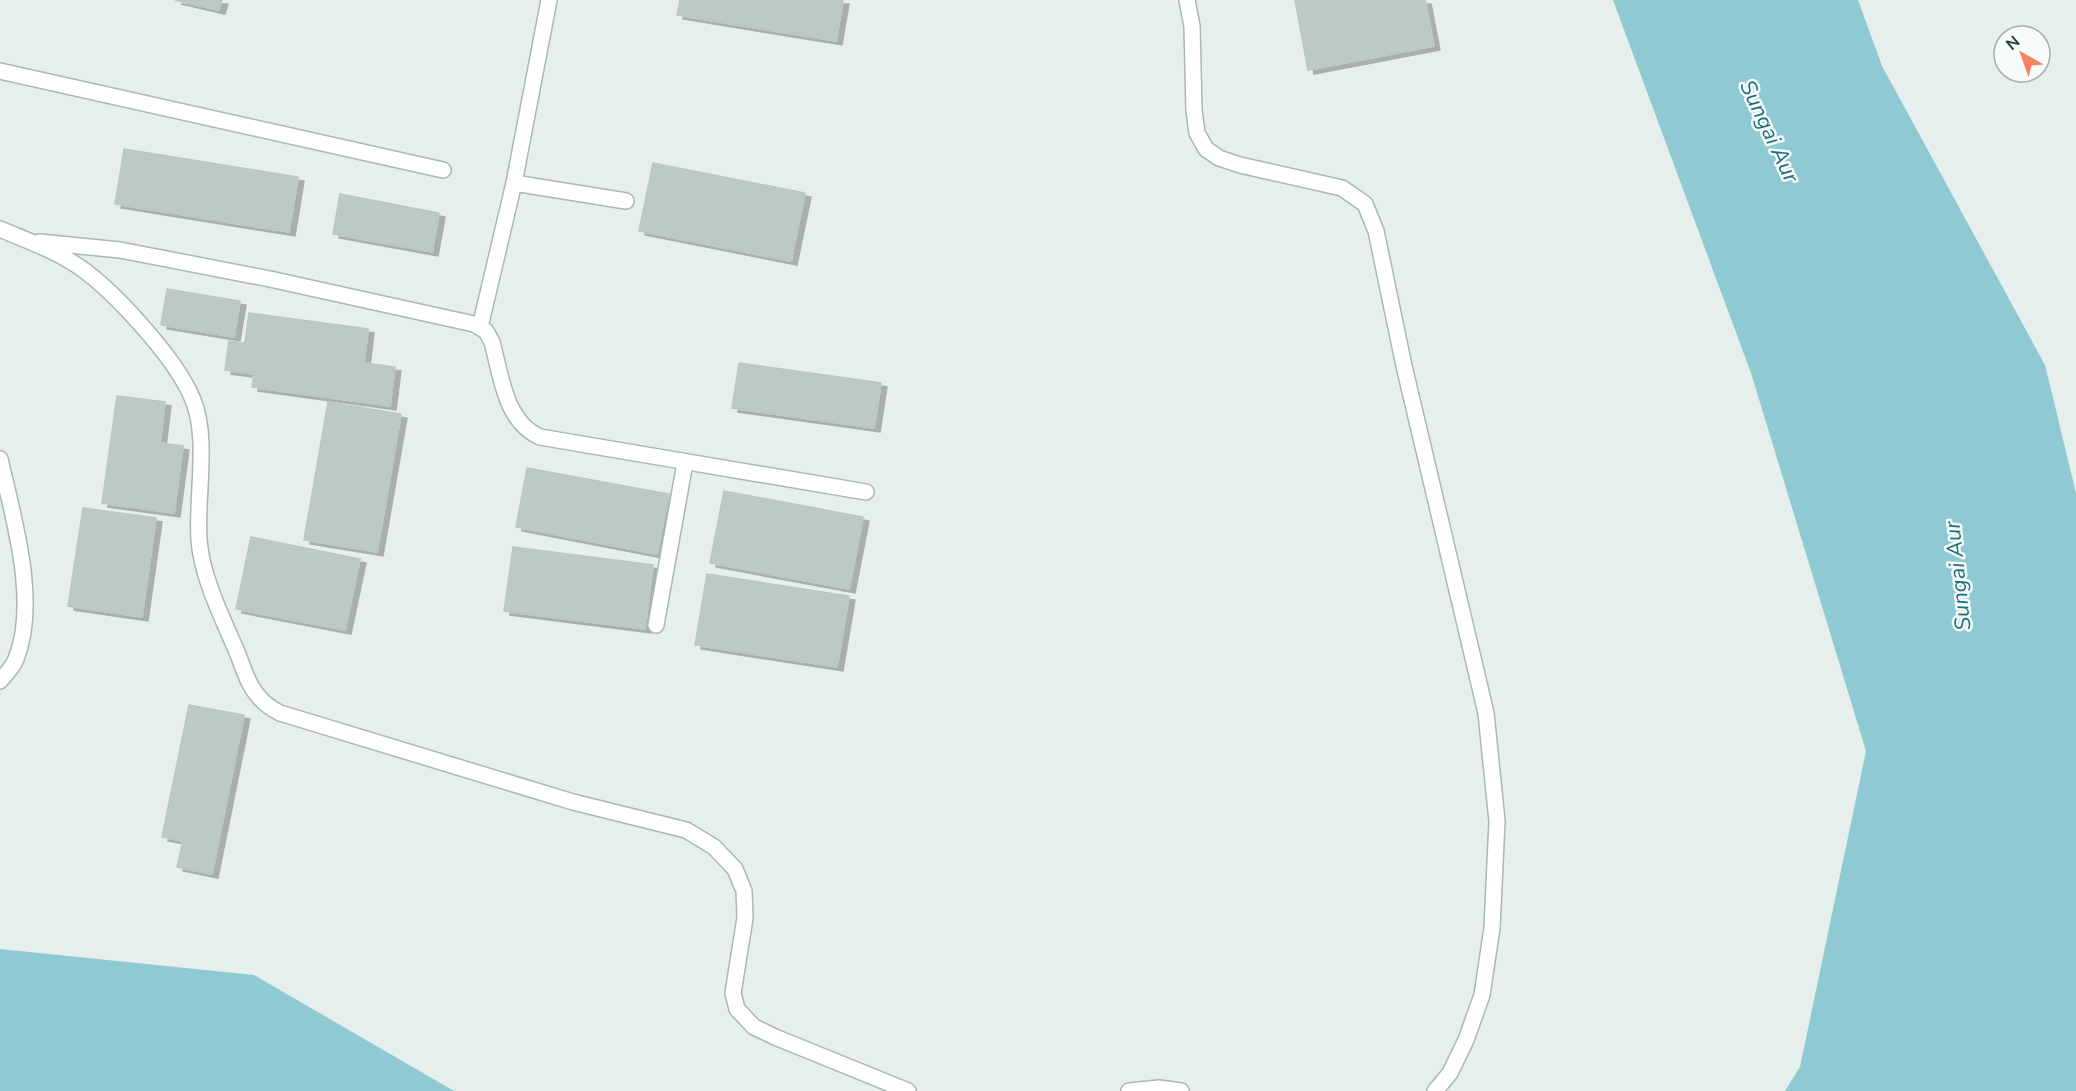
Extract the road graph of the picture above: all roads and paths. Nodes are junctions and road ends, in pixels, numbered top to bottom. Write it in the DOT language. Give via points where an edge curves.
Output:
graph roads {
  1 [pos="549,0"];
  2 [pos="1187,0"];
  3 [pos="0,71"];
  4 [pos="443,170"];
  5 [pos="513,183"];
  6 [pos="626,201"];
  7 [pos="0,229"];
  8 [pos="27,241"];
  9 [pos="480,327"];
  10 [pos="0,459"];
  11 [pos="685,463"];
  12 [pos="866,492"];
  13 [pos="656,625"];
  14 [pos="0,681"];
  15 [pos="908,1091"];
  16 [pos="1129,1091"];
  17 [pos="1181,1091"];
  18 [pos="1435,1091"];
  1 -- 5 [label="lane"];
  2 -- 18 [label="lane" via="1192,26 1194,110 1197,133 1206,148 1219,158 1240,165 1342,188 1365,204 1376,231 1486,713 1497,821 1492,928 1482,995 1458,1057"];
  3 -- 4 [label="lane"];
  5 -- 6 [label="lane"];
  5 -- 9 [label="lane"];
  7 -- 8 [label="lane"];
  8 -- 9 [label="lane" via="120,250 270,279"];
  8 -- 15 [label="lane" via="71,261 114,295 177,370 193,399 201,452 199,543 209,581 243,667 258,697 268,707 573,802 686,830 714,847 735,869 744,891 745,918 733,993 738,1009 754,1027"];
  9 -- 11 [label="lane" via="492,342 512,409 531,433"];
  10 -- 14 [label="lane" via="24,586 24,629 16,661"];
  11 -- 12 [label="lane"];
  11 -- 13 [label="lane"];
  16 -- 17 [label="lane"];
}
